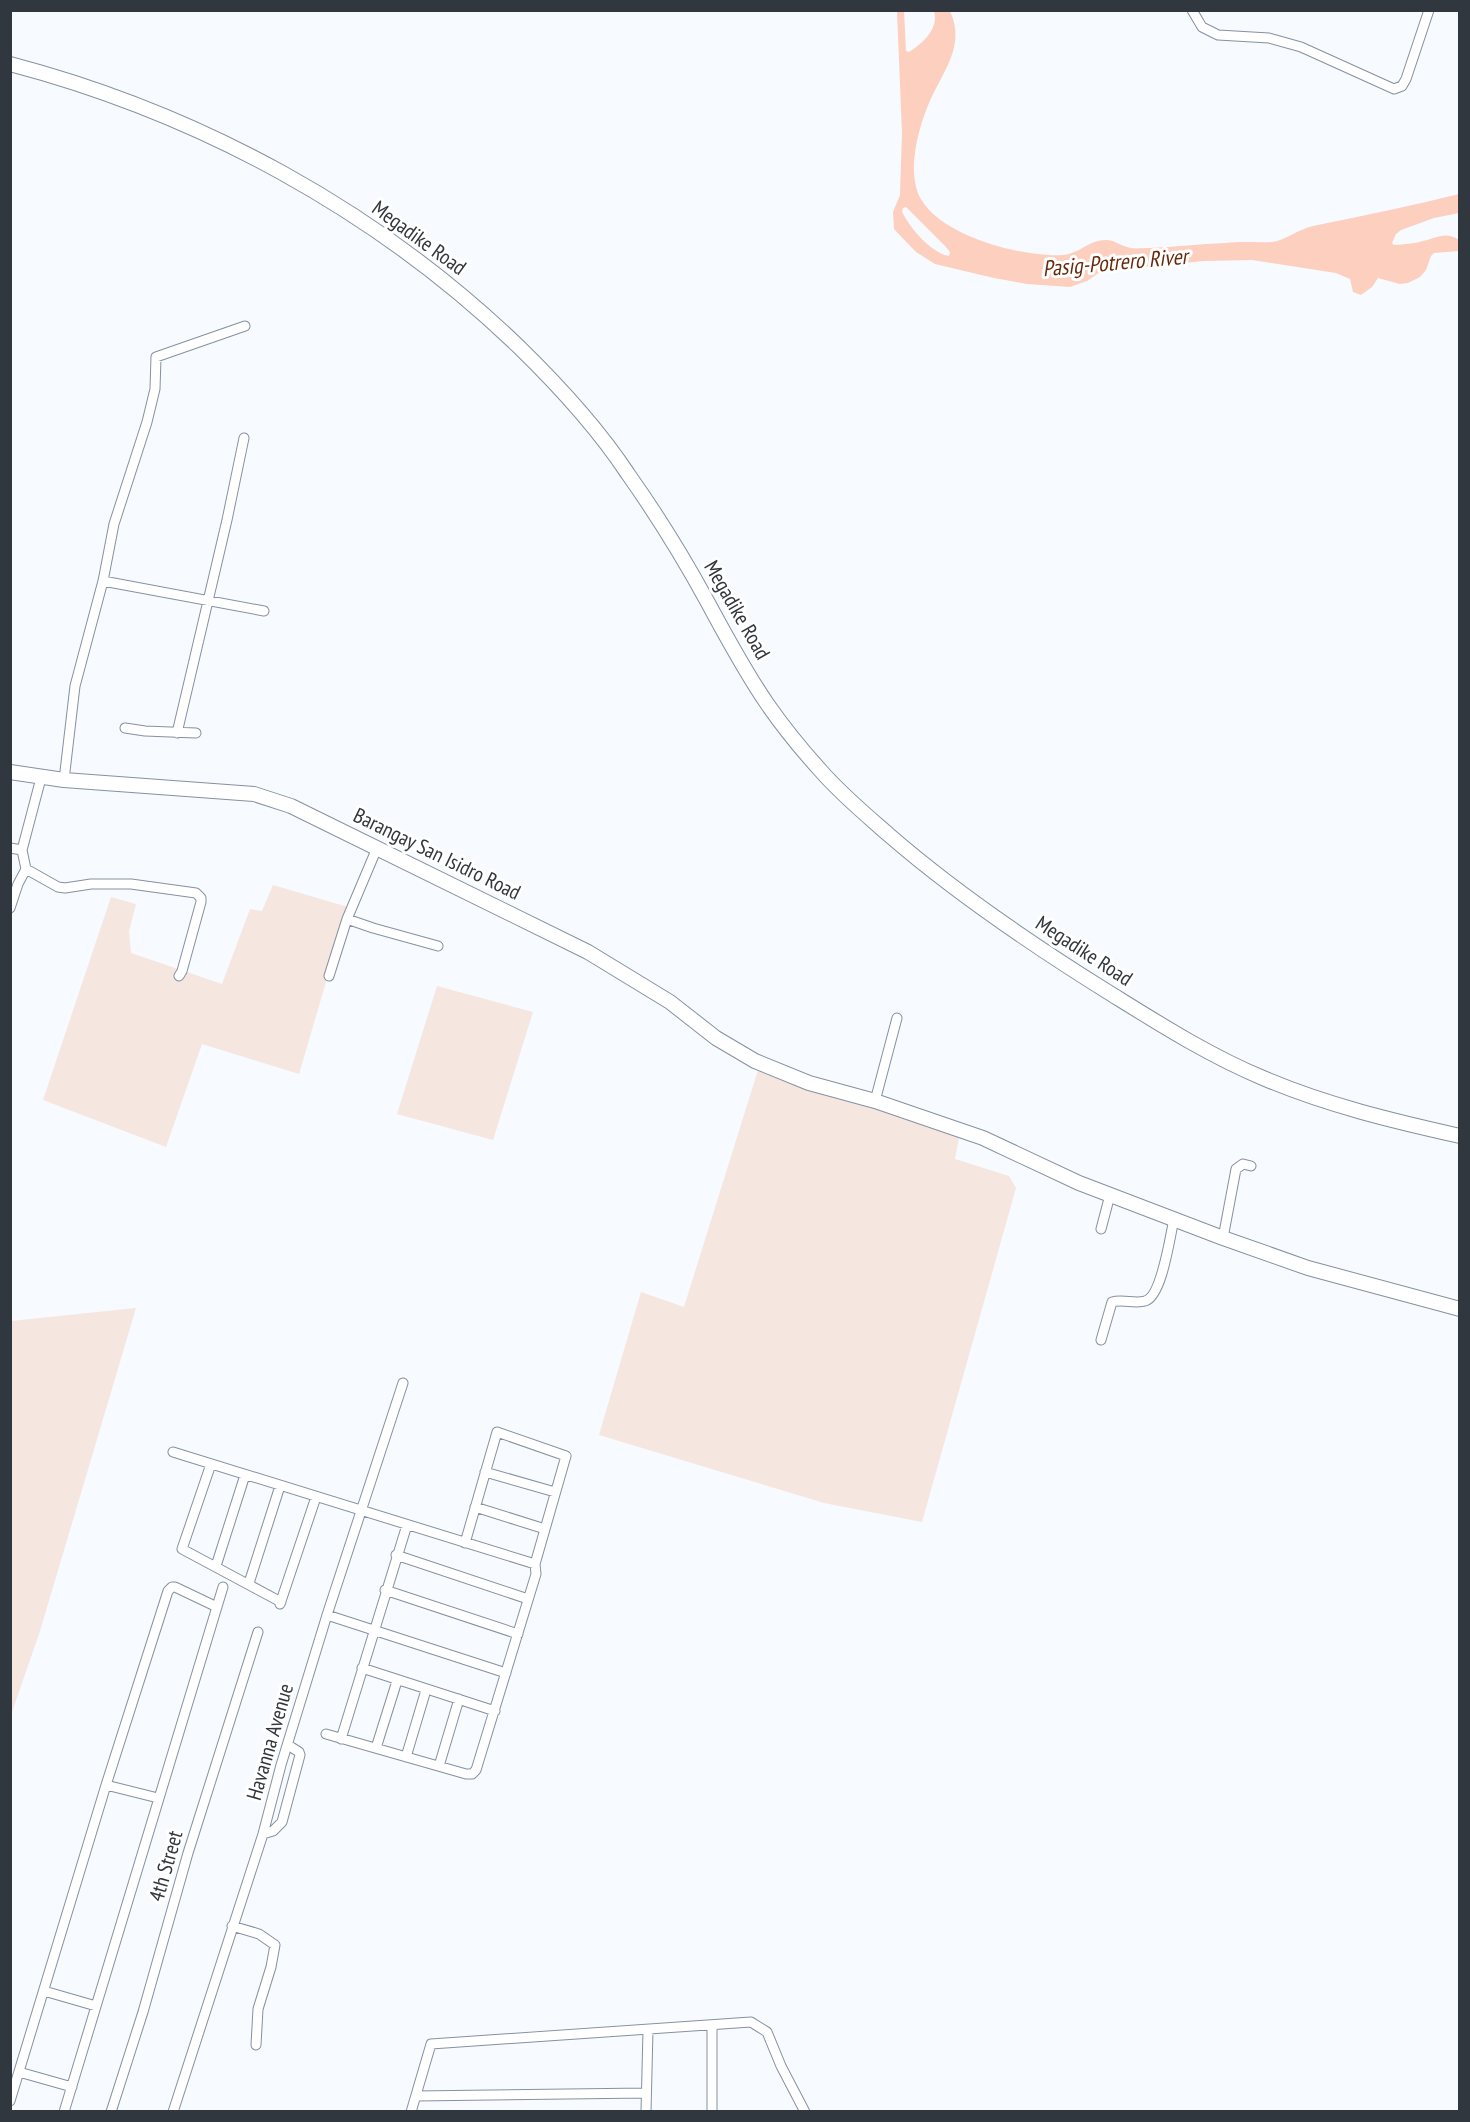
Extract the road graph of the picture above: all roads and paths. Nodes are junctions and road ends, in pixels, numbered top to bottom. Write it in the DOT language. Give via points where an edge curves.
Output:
graph roads {
  1 [pos="1192,10"];
  2 [pos="1429,10"];
  3 [pos="10,64"];
  4 [pos="245,326"];
  5 [pos="244,438"];
  6 [pos="103,581"];
  7 [pos="208,600"];
  8 [pos="264,611"];
  9 [pos="125,728"];
  10 [pos="177,733"];
  11 [pos="196,734"];
  12 [pos="10,772"];
  13 [pos="41,778"];
  14 [pos="64,780"];
  15 [pos="10,848"];
  16 [pos="377,848"];
  17 [pos="22,850"];
  18 [pos="26,869"];
  19 [pos="10,908"];
  20 [pos="347,918"];
  21 [pos="438,946"];
  22 [pos="179,976"];
  23 [pos="329,976"];
  24 [pos="897,1018"];
  25 [pos="875,1101"];
  26 [pos="1460,1136"];
  27 [pos="1251,1166"];
  28 [pos="1110,1195"];
  29 [pos="1174,1219"];
  30 [pos="1101,1229"];
  31 [pos="1223,1238"];
  32 [pos="1460,1309"];
  33 [pos="1101,1340"];
  34 [pos="403,1383"];
  35 [pos="173,1452"];
  36 [pos="211,1464"];
  37 [pos="485,1472"];
  38 [pos="245,1475"];
  39 [pos="280,1486"];
  40 [pos="555,1492"];
  41 [pos="316,1497"];
  42 [pos="475,1507"];
  43 [pos="361,1509"];
  44 [pos="407,1525"];
  45 [pos="545,1528"];
  46 [pos="465,1543"];
  47 [pos="396,1555"];
  48 [pos="535,1564"];
  49 [pos="216,1566"];
  50 [pos="249,1584"];
  51 [pos="223,1587"];
  52 [pos="385,1590"];
  53 [pos="528,1599"];
  54 [pos="217,1607"];
  55 [pos="327,1615"];
  56 [pos="374,1630"];
  57 [pos="258,1632"];
  58 [pos="518,1634"];
  59 [pos="362,1668"];
  60 [pos="506,1673"];
  61 [pos="397,1681"];
  62 [pos="426,1690"];
  63 [pos="459,1699"];
  64 [pos="495,1711"];
  65 [pos="326,1734"];
  66 [pos="341,1739"];
  67 [pos="288,1745"];
  68 [pos="376,1748"];
  69 [pos="406,1757"];
  70 [pos="439,1766"];
  71 [pos="106,1785"];
  72 [pos="158,1798"];
  73 [pos="263,1834"];
  74 [pos="232,1926"];
  75 [pos="44,1991"];
  76 [pos="96,2006"];
  77 [pos="711,2026"];
  78 [pos="648,2030"];
  79 [pos="256,2045"];
  80 [pos="19,2072"];
  81 [pos="72,2087"];
  82 [pos="646,2093"];
  83 [pos="416,2096"];
  84 [pos="10,2101"];
  85 [pos="801,2110"];
  86 [pos="64,2112"];
  87 [pos="111,2112"];
  88 [pos="173,2112"];
  89 [pos="411,2112"];
  90 [pos="646,2112"];
  91 [pos="712,2112"];
  1 -- 2 [label="street" via="1202,27 1218,35 1269,38 1301,47 1394,89 1406,79"];
  3 -- 26 [label="main road, Megadike Road" via="142,107 255,158 373,228 478,309 562,391 625,468 660,520 767,704 806,753 858,808 980,908 1074,971 1219,1058 1350,1109"];
  4 -- 6 [label="street" via="156,357 153,400 114,524"];
  5 -- 7 [label="street"];
  6 -- 7 [label="street"];
  6 -- 14 [label="street" via="75,686"];
  7 -- 8 [label="street"];
  7 -- 10 [label="street"];
  9 -- 10 [label="street"];
  10 -- 11 [label="street"];
  12 -- 13 [label="main road, Barangay San Isidro Road"];
  13 -- 14 [label="main road, Barangay San Isidro Road"];
  13 -- 17 [label="street"];
  14 -- 16 [label="main road, Barangay San Isidro Road" via="254,794 291,806"];
  15 -- 17 [label="street"];
  16 -- 20 [label="street"];
  16 -- 25 [label="main road, Barangay San Isidro Road" via="588,952 670,1002 737,1052 809,1083"];
  17 -- 18 [label="street"];
  18 -- 19 [label="street"];
  18 -- 22 [label="street" via="58,887 131,884 196,893 201,902"];
  20 -- 21 [label="street"];
  20 -- 23 [label="street"];
  24 -- 25 [label="street"];
  25 -- 28 [label="main road, Barangay San Isidro Road" via="983,1138"];
  27 -- 31 [label="street" via="1243,1164 1236,1169"];
  28 -- 29 [label="main road, Barangay San Isidro Road"];
  28 -- 30 [label="street"];
  29 -- 31 [label="main road, Barangay San Isidro Road"];
  29 -- 33 [label="street" via="1153,1297 1142,1302 1112,1302"];
  31 -- 32 [label="main road, Barangay San Isidro Road" via="1308,1268"];
  34 -- 43 [label="street, Havanna Avenue"];
  35 -- 36 [label="street"];
  36 -- 38 [label="street"];
  36 -- 49 [label="street" via="182,1550"];
  37 -- 40 [label="street"];
  37 -- 40 [label="street" via="496,1432 566,1456"];
  37 -- 42 [label="street"];
  38 -- 39 [label="street"];
  38 -- 49 [label="street"];
  39 -- 41 [label="street"];
  39 -- 50 [label="street"];
  40 -- 45 [label="street"];
  41 -- 43 [label="street"];
  41 -- 50 [label="street" via="281,1603"];
  42 -- 45 [label="street"];
  42 -- 46 [label="street"];
  43 -- 44 [label="street"];
  43 -- 55 [label="street, Havanna Avenue"];
  44 -- 46 [label="street"];
  44 -- 47 [label="street"];
  45 -- 48 [label="street"];
  46 -- 48 [label="street"];
  47 -- 52 [label="street"];
  47 -- 53 [label="street"];
  48 -- 53 [label="street" via="536,1575"];
  49 -- 50 [label="street"];
  51 -- 54 [label="street"];
  52 -- 56 [label="street"];
  52 -- 58 [label="street"];
  53 -- 58 [label="street"];
  54 -- 71 [label="street" via="175,1587 168,1591"];
  54 -- 72 [label="street"];
  55 -- 56 [label="street"];
  55 -- 67 [label="street, Havanna Avenue"];
  56 -- 59 [label="street"];
  56 -- 60 [label="street"];
  57 -- 87 [label="street, 4th Street"];
  58 -- 60 [label="street"];
  59 -- 61 [label="street"];
  59 -- 66 [label="street"];
  60 -- 64 [label="street"];
  61 -- 62 [label="street"];
  61 -- 68 [label="street"];
  62 -- 63 [label="street"];
  62 -- 69 [label="street"];
  63 -- 64 [label="street"];
  63 -- 70 [label="street"];
  64 -- 70 [label="street" via="472,1774"];
  65 -- 66 [label="street"];
  66 -- 68 [label="street"];
  67 -- 73 [label="street, Havanna Avenue"];
  67 -- 73 [label="street" via="300,1755 284,1817 273,1831"];
  68 -- 69 [label="street"];
  69 -- 70 [label="street"];
  71 -- 72 [label="street"];
  71 -- 75 [label="street"];
  72 -- 76 [label="street"];
  73 -- 74 [label="street, Havanna Avenue"];
  74 -- 79 [label="street" via="259,1934 275,1946 258,2009"];
  74 -- 88 [label="street, Havanna Avenue"];
  75 -- 76 [label="street"];
  75 -- 80 [label="street"];
  76 -- 81 [label="street"];
  77 -- 78 [label="street"];
  77 -- 85 [label="street" via="751,2022 767,2032"];
  77 -- 91 [label="street"];
  78 -- 82 [label="street"];
  78 -- 83 [label="street" via="431,2044"];
  80 -- 81 [label="street"];
  80 -- 84 [label="street"];
  81 -- 86 [label="street"];
  82 -- 83 [label="street"];
  82 -- 90 [label="street"];
  83 -- 89 [label="street"];
}
